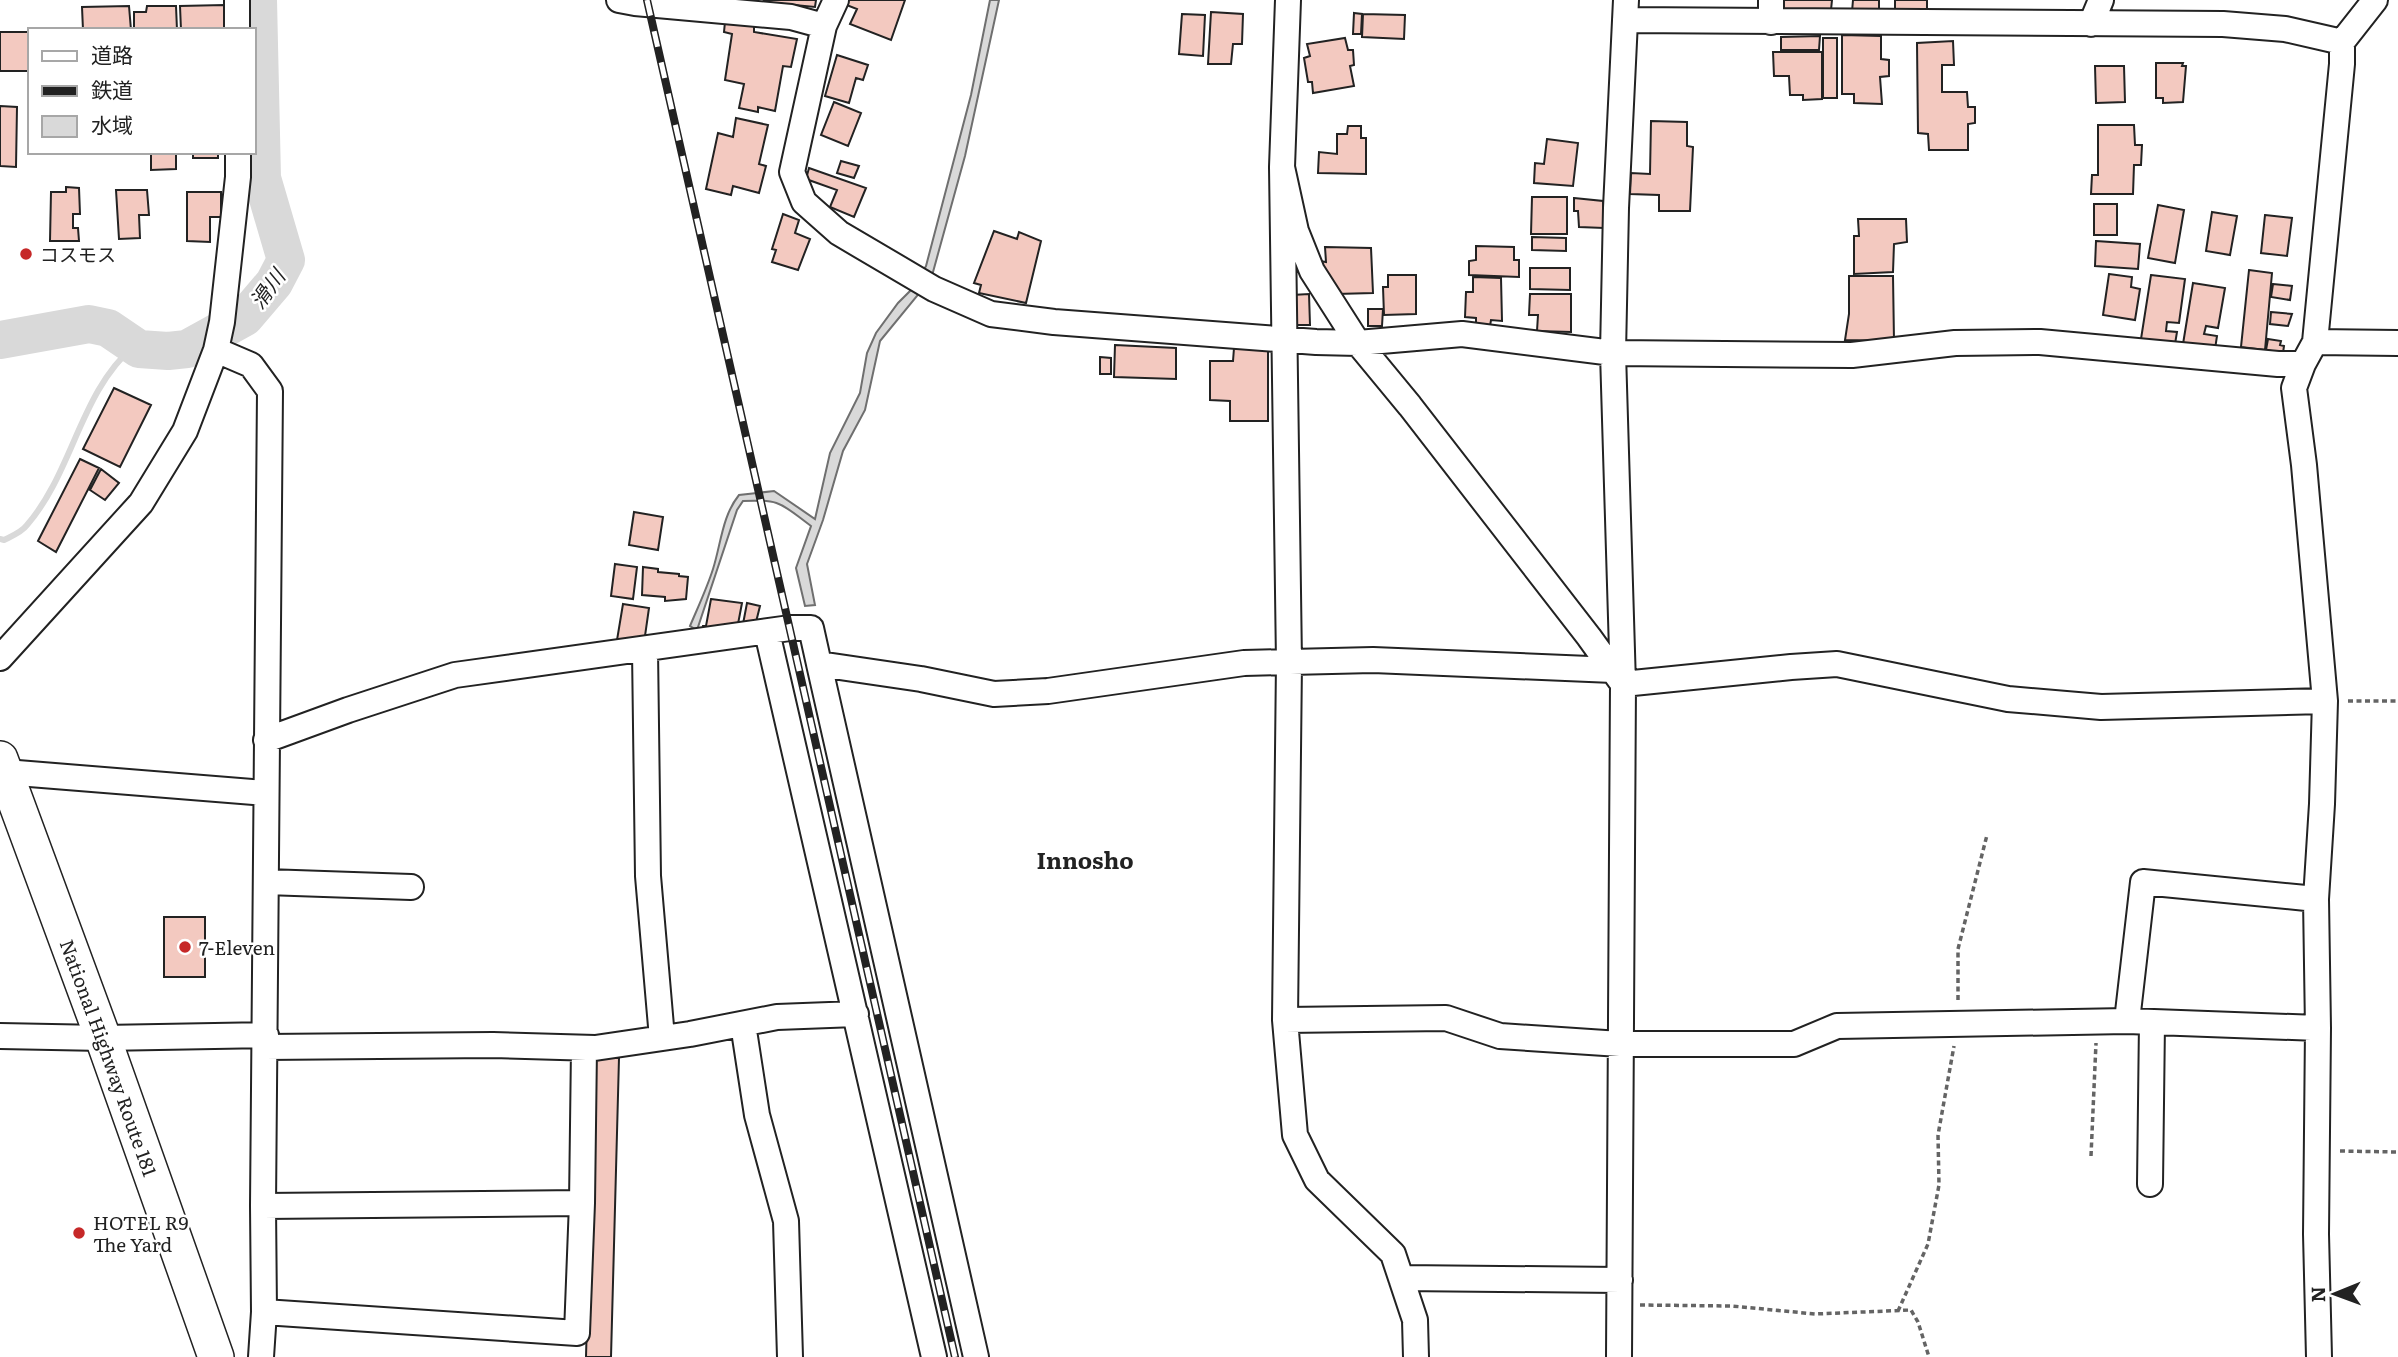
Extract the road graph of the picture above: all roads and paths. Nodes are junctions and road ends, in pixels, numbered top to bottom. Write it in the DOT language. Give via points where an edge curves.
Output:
graph roads {
  1 [pos="237,0"];
  2 [pos="620,0"];
  3 [pos="836,0"];
  4 [pos="1288,0"];
  5 [pos="2101,0"];
  6 [pos="2375,0"];
  7 [pos="1625,10"];
  8 [pos="1771,11"];
  9 [pos="1945,11"];
  10 [pos="2091,24"];
  11 [pos="824,26"];
  12 [pos="237,28"];
  13 [pos="2342,42"];
  14 [pos="238,154"];
  15 [pos="1282,167"];
  16 [pos="1285,340"];
  17 [pos="2315,342"];
  18 [pos="1359,343"];
  19 [pos="2398,343"];
  20 [pos="216,349"];
  21 [pos="1613,353"];
  22 [pos="2303,364"];
  23 [pos="767,632"];
  24 [pos="645,650"];
  25 [pos="0,658"];
  26 [pos="1289,662"];
  27 [pos="819,664"];
  28 [pos="1618,677"];
  29 [pos="2325,701"];
  30 [pos="2398,701"];
  31 [pos="266,740"];
  32 [pos="3,765"];
  33 [pos="266,793"];
  34 [pos="1987,835"];
  35 [pos="266,881"];
  36 [pos="411,887"];
  37 [pos="2316,899"];
  38 [pos="856,1014"];
  39 [pos="1286,1020"];
  40 [pos="2095,1021"];
  41 [pos="2127,1021"];
  42 [pos="1958,1022"];
  43 [pos="2152,1022"];
  44 [pos="743,1024"];
  45 [pos="2318,1028"];
  46 [pos="0,1036"];
  47 [pos="103,1038"];
  48 [pos="662,1038"];
  49 [pos="266,1041"];
  50 [pos="1620,1044"];
  51 [pos="584,1048"];
  52 [pos="2317,1151"];
  53 [pos="2398,1152"];
  54 [pos="2091,1156"];
  55 [pos="2150,1184"];
  56 [pos="582,1203"];
  57 [pos="263,1206"];
  58 [pos="1401,1278"];
  59 [pos="1620,1292"];
  60 [pos="1898,1311"];
  61 [pos="264,1312"];
  62 [pos="216,1357"];
  63 [pos="261,1357"];
  64 [pos="790,1357"];
  65 [pos="934,1357"];
  66 [pos="975,1357"];
  67 [pos="1416,1357"];
  68 [pos="1619,1357"];
  69 [pos="1929,1357"];
  70 [pos="2319,1357"];
  1 -- 12 [label="street"];
  2 -- 11 [label="street" via="791,17"];
  3 -- 11 [label="street"];
  4 -- 15 [label="street"];
  5 -- 10 [label="street"];
  6 -- 13 [label="street"];
  7 -- 8 [label="street"];
  7 -- 21 [label="street"];
  8 -- 9 [label="street"];
  9 -- 10 [label="street"];
  10 -- 13 [label="street" via="2223,24 2285,29"];
  11 -- 16 [label="street" via="792,172 804,202 839,233 934,289 991,314"];
  13 -- 17 [label="street"];
  14 -- 20 [label="street"];
  15 -- 16 [label="street"];
  15 -- 18 [label="street" via="1296,231 1312,271"];
  16 -- 18 [label="street"];
  16 -- 26 [label="street"];
  17 -- 19 [label="street"];
  17 -- 22 [label="street"];
  18 -- 21 [label="street" via="1462,334"];
  18 -- 28 [label="street"];
  20 -- 25 [label="street" via="185,431 141,503"];
  20 -- 31 [label="street" via="251,365 270,391"];
  21 -- 22 [label="street" via="1852,355 1955,343 2040,342"];
  21 -- 28 [label="street"];
  22 -- 29 [label="street" via="2294,388"];
  23 -- 24 [label="street"];
  23 -- 27 [label="street" via="811,628"];
  23 -- 38 [label="street"];
  24 -- 31 [label="street" via="455,675"];
  24 -- 48 [label="street" via="648,876"];
  26 -- 27 [label="street" via="1244,663 1048,691 994,694"];
  26 -- 28 [label="street" via="1373,660"];
  26 -- 39 [label="street"];
  27 -- 66 [label="street"];
  28 -- 29 [label="street" via="1837,664 2008,699 2101,707"];
  28 -- 50 [label="street"];
  29 -- 30 [label="path"];
  29 -- 37 [label="street"];
  31 -- 33 [label="street"];
  32 -- 33 [label="street"];
  32 -- 47 [label="highway, National Highway Route 181"];
  33 -- 35 [label="street"];
  34 -- 42 [label="path" via="1958,949"];
  35 -- 36 [label="street"];
  35 -- 49 [label="street"];
  37 -- 41 [label="street" via="2143,882"];
  37 -- 45 [label="street"];
  38 -- 44 [label="street" via="777,1017"];
  38 -- 65 [label="street"];
  39 -- 50 [label="street" via="1447,1018 1500,1036"];
  39 -- 58 [label="street" via="1295,1135 1317,1180 1393,1254"];
  40 -- 41 [label="street"];
  40 -- 42 [label="street"];
  40 -- 54 [label="path"];
  41 -- 43 [label="street"];
  42 -- 50 [label="street" via="1837,1026 1794,1044"];
  42 -- 60 [label="path" via="1938,1135 1939,1185 1927,1244"];
  43 -- 45 [label="street"];
  43 -- 55 [label="street"];
  44 -- 48 [label="street"];
  44 -- 64 [label="street" via="757,1115 786,1221"];
  45 -- 52 [label="street"];
  46 -- 47 [label="street"];
  47 -- 49 [label="street"];
  47 -- 62 [label="highway, National Highway Route 181"];
  48 -- 51 [label="street"];
  49 -- 51 [label="street"];
  49 -- 57 [label="street"];
  50 -- 59 [label="street"];
  51 -- 56 [label="street"];
  52 -- 53 [label="path"];
  52 -- 70 [label="street"];
  56 -- 57 [label="street"];
  56 -- 61 [label="street" via="577,1333"];
  57 -- 61 [label="street"];
  58 -- 59 [label="street"];
  58 -- 67 [label="street" via="1415,1320"];
  59 -- 60 [label="path" via="1815,1314"];
  59 -- 68 [label="street"];
  60 -- 69 [label="path" via="1911,1310"];
  61 -- 63 [label="street"];
}
